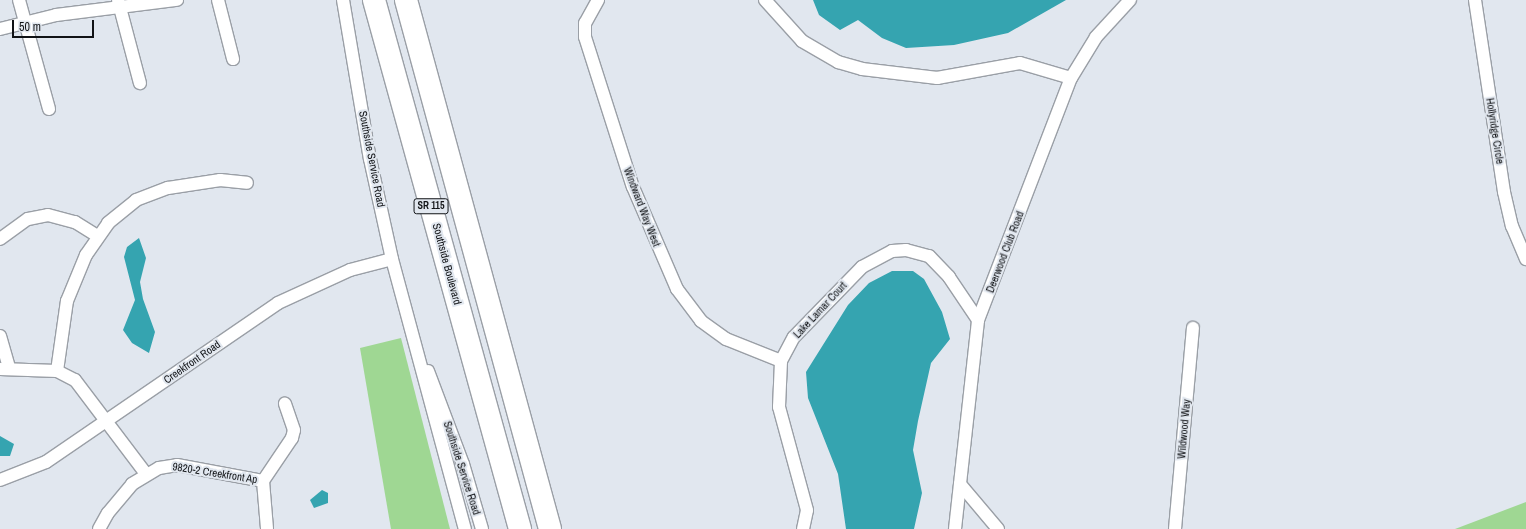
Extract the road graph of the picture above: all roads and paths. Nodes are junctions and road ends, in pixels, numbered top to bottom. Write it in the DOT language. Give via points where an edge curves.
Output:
graph roads {
  1 [pos="19,0"];
  2 [pos="177,0"];
  3 [pos="218,0"];
  4 [pos="343,0"];
  5 [pos="374,0"];
  6 [pos="406,0"];
  7 [pos="598,0"];
  8 [pos="765,0"];
  9 [pos="1130,0"];
  10 [pos="1475,0"];
  11 [pos="119,4"];
  12 [pos="26,22"];
  13 [pos="0,29"];
  14 [pos="233,59"];
  15 [pos="1071,78"];
  16 [pos="140,83"];
  17 [pos="49,108"];
  18 [pos="247,183"];
  19 [pos="97,236"];
  20 [pos="0,238"];
  21 [pos="392,259"];
  22 [pos="1526,259"];
  23 [pos="409,317"];
  24 [pos="978,320"];
  25 [pos="1193,328"];
  26 [pos="0,336"];
  27 [pos="781,361"];
  28 [pos="4,369"];
  29 [pos="57,371"];
  30 [pos="285,404"];
  31 [pos="107,421"];
  32 [pos="146,474"];
  33 [pos="0,480"];
  34 [pos="263,481"];
  35 [pos="960,484"];
  36 [pos="99,529"];
  37 [pos="267,529"];
  38 [pos="465,529"];
  39 [pos="482,529"];
  40 [pos="520,529"];
  41 [pos="550,529"];
  42 [pos="803,529"];
  43 [pos="955,529"];
  44 [pos="998,529"];
  45 [pos="1175,529"];
  1 -- 12 [label="street"];
  2 -- 11 [label="street"];
  3 -- 14 [label="street"];
  4 -- 21 [label="street, Southside Service Road"];
  5 -- 40 [label="highway, Southside Boulevard / SR 115"];
  6 -- 41 [label="highway, SR 115"];
  7 -- 27 [label="street, Windward Way West" via="585,23 585,37 633,187 677,289 701,320 726,339"];
  8 -- 15 [label="street" via="802,41 838,62 862,69 937,78 1020,63"];
  9 -- 15 [label="street, Deerwood Club Road" via="1096,37"];
  10 -- 22 [label="street, Hollyridge Circle" via="1504,192 1514,233"];
  11 -- 12 [label="street"];
  11 -- 16 [label="street"];
  12 -- 13 [label="street"];
  12 -- 17 [label="street"];
  15 -- 24 [label="street, Deerwood Club Road"];
  18 -- 19 [label="street" via="220,180 154,192 124,208"];
  19 -- 20 [label="street" via="75,222 48,215 28,219"];
  19 -- 29 [label="street" via="67,301"];
  21 -- 23 [label="street, Southside Service Road"];
  21 -- 31 [label="street, Creekfront Road" via="350,270 278,303"];
  23 -- 38 [label="street, Southside Service Road"];
  23 -- 39 [label="street, Southside Service Road" via="463,464"];
  24 -- 27 [label="street, Lake Lamar Court" via="949,277 929,256 906,250 892,251 862,267 816,312 794,337"];
  24 -- 35 [label="street, Deerwood Club Road"];
  25 -- 45 [label="street, Wildwood Way"];
  26 -- 28 [label="street"];
  27 -- 42 [label="street, Lake Lamar Court" via="779,407 807,510"];
  28 -- 29 [label="street"];
  29 -- 31 [label="street" via="82,386"];
  30 -- 34 [label="street" via="293,434"];
  31 -- 32 [label="street"];
  31 -- 33 [label="street, Creekfront Road" via="34,469"];
  32 -- 34 [label="street, 9820-2 Creekfront Ap" via="177,465"];
  32 -- 36 [label="street, 9820-2 Creekfront Ap" via="118,498"];
  34 -- 37 [label="street, 9820-2 Creekfront Ap"];
  35 -- 43 [label="street, Deerwood Club Road"];
  35 -- 44 [label="street"];
}
